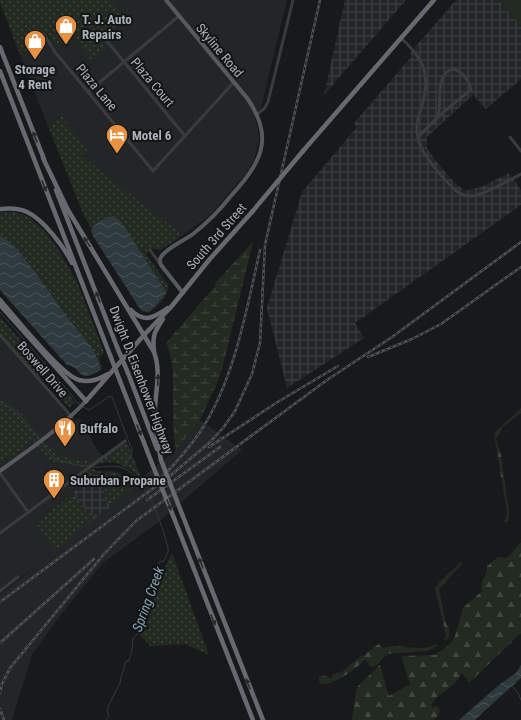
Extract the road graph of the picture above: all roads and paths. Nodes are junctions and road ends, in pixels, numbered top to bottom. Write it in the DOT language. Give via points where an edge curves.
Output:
graph roads {
  1 [pos="166,0"];
  2 [pos="293,0"];
  3 [pos="434,0"];
  4 [pos="179,16"];
  5 [pos="44,33"];
  6 [pos="401,38"];
  7 [pos="106,40"];
  8 [pos="0,47"];
  9 [pos="124,62"];
  10 [pos="0,71"];
  11 [pos="234,82"];
  12 [pos="88,92"];
  13 [pos="257,114"];
  14 [pos="433,123"];
  15 [pos="185,136"];
  16 [pos="418,137"];
  17 [pos="510,137"];
  18 [pos="521,151"];
  19 [pos="43,158"];
  20 [pos="521,174"];
  21 [pos="0,209"];
  22 [pos="150,250"];
  23 [pos="161,265"];
  24 [pos="182,293"];
  25 [pos="0,300"];
  26 [pos="89,301"];
  27 [pos="174,303"];
  28 [pos="0,305"];
  29 [pos="127,306"];
  30 [pos="167,311"];
  31 [pos="0,335"];
  32 [pos="144,335"];
  33 [pos="154,352"];
  34 [pos="55,362"];
  35 [pos="110,373"];
  36 [pos="83,404"];
  37 [pos="72,417"];
  38 [pos="125,441"];
  39 [pos="161,460"];
  40 [pos="0,472"];
  41 [pos="28,512"];
  42 [pos="0,533"];
  43 [pos="18,577"];
  44 [pos="0,591"];
  45 [pos="252,720"];
  46 [pos="262,720"];
  1 -- 4 [label="main road, Skyline Road"];
  2 -- 13 [label="street" via="268,102"];
  3 -- 6 [label="highway, South 3rd Street"];
  4 -- 9 [label="street"];
  4 -- 11 [label="main road, Skyline Road"];
  5 -- 12 [label="street, Plaza Lane" via="55,52"];
  6 -- 16 [label="street" via="416,52 425,73 425,92 417,125"];
  6 -- 24 [label="highway, South 3rd Street, bridge"];
  7 -- 9 [label="street, Plaza Court"];
  19 -- 8 [label="highway, Dwight D. Eisenhower Highway, one-way"];
  9 -- 12 [label="street"];
  9 -- 15 [label="street, Plaza Court"];
  10 -- 26 [label="highway, Dwight D. Eisenhower Highway, one-way"];
  11 -- 13 [label="main road, Skyline Road"];
  11 -- 15 [label="street"];
  12 -- 15 [label="street, Plaza Lane" via="153,171"];
  13 -- 23 [label="main road, Skyline Road" via="262,143 254,167 206,224 162,254"];
  14 -- 14 [label="street" via="471,90 468,80 454,69 443,76 438,113"];
  14 -- 16 [label="street"];
  16 -- 20 [label="street" via="421,149 429,160 463,195 472,196"];
  17 -- 18 [label="street"];
  29 -- 19 [label="highway, one-way" via="68,210"];
  39 -- 19 [label="highway, Dwight D. Eisenhower Highway, one-way, bridge"];
  21 -- 26 [label="highway" via="17,208 38,220 68,255"];
  22 -- 23 [label="street"];
  23 -- 24 [label="main road"];
  24 -- 27 [label="highway, South 3rd Street"];
  25 -- 34 [label="highway"];
  26 -- 45 [label="highway, Dwight D. Eisenhower Highway, one-way, bridge"];
  27 -- 29 [label="highway" via="149,318 138,316"];
  27 -- 30 [label="highway, South 3rd Street"];
  28 -- 36 [label="highway" via="71,385"];
  29 -- 32 [label="highway"];
  30 -- 32 [label="highway, South 3rd Street"];
  30 -- 33 [label="highway" via="156,329"];
  31 -- 37 [label="street, Boswell Drive"];
  32 -- 33 [label="highway"];
  32 -- 35 [label="highway, South 3rd Street"];
  39 -- 33 [label="highway, one-way" via="155,407 158,367"];
  34 -- 35 [label="highway" via="68,375 78,380 97,380"];
  34 -- 36 [label="highway"];
  35 -- 36 [label="highway, South 3rd Street"];
  36 -- 37 [label="main road, South 3rd Street"];
  37 -- 40 [label="main road, South 3rd Street"];
  38 -- 41 [label="street"];
  46 -- 39 [label="highway, Dwight D. Eisenhower Highway, one-way, bridge"];
  40 -- 41 [label="street"];
  41 -- 42 [label="street"];
  43 -- 44 [label="street"];
}
